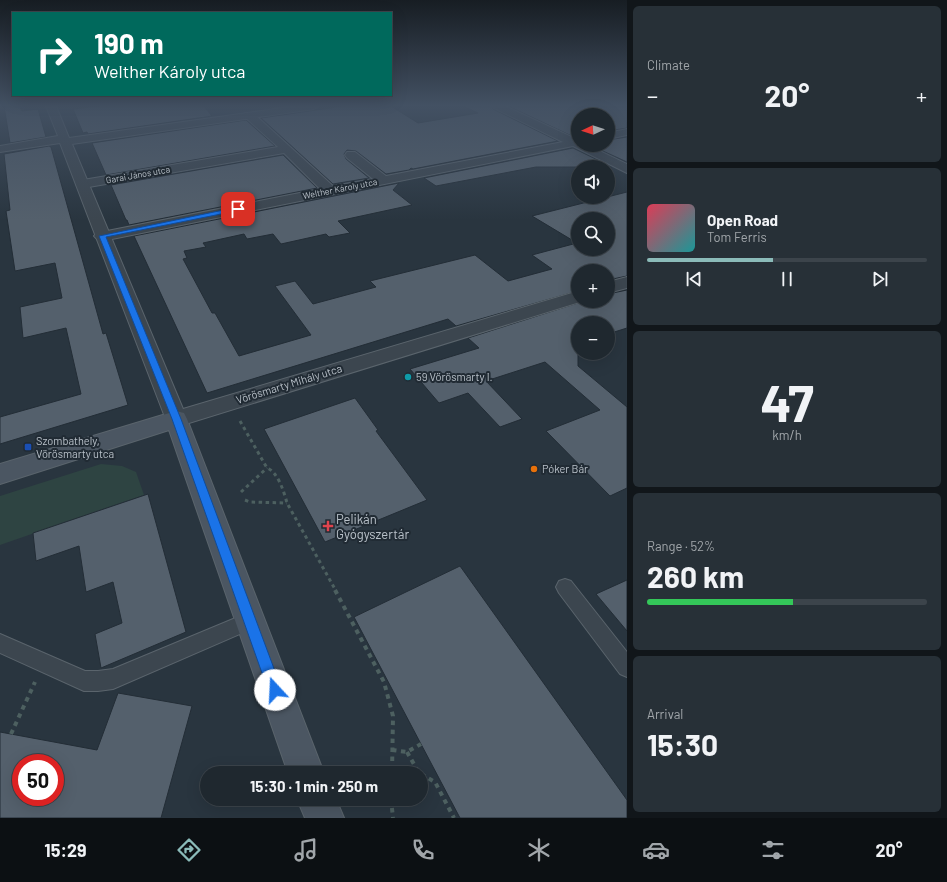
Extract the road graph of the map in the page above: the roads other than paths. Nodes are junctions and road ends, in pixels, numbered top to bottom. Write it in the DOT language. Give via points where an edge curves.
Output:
graph roads {
  1 [pos="31,144"];
  2 [pos="66,144"];
  3 [pos="282,144"];
  4 [pos="571,145"];
  5 [pos="0,148"];
  6 [pos="287,149"];
  7 [pos="593,152"];
  8 [pos="351,155"];
  9 [pos="627,169"];
  10 [pos="383,180"];
  11 [pos="83,184"];
  12 [pos="329,190"];
  13 [pos="102,236"];
  14 [pos="627,282"];
  15 [pos="615,286"];
  16 [pos="571,299"];
  17 [pos="176,419"];
  18 [pos="0,474"];
  19 [pos="564,586"];
  20 [pos="250,621"];
  21 [pos="0,643"];
  22 [pos="627,667"];
  23 [pos="303,766"];
  24 [pos="319,806"];
  25 [pos="325,818"];
  1 -- 5 [label="street"];
  2 -- 11 [label="street"];
  3 -- 6 [label="street"];
  4 -- 10 [label="street, Welther Károly utca"];
  6 -- 11 [label="street, Garai János utca"];
  6 -- 12 [label="street"];
  7 -- 9 [label="street"];
  8 -- 10 [label="street"];
  10 -- 12 [label="street, Welther Károly utca"];
  11 -- 13 [label="street"];
  12 -- 13 [label="street, Welther Károly utca"];
  13 -- 17 [label="street"];
  14 -- 15 [label="street"];
  16 -- 17 [label="street, Vörösmarty Mihály utca"];
  17 -- 18 [label="main road, Vörösmarty Mihály utca"];
  17 -- 20 [label="main road"];
  19 -- 22 [label="lane"];
  20 -- 21 [label="lane" via="113,679 98,681 84,681"];
  20 -- 23 [label="main road"];
  24 -- 25 [label="main road"];
}
